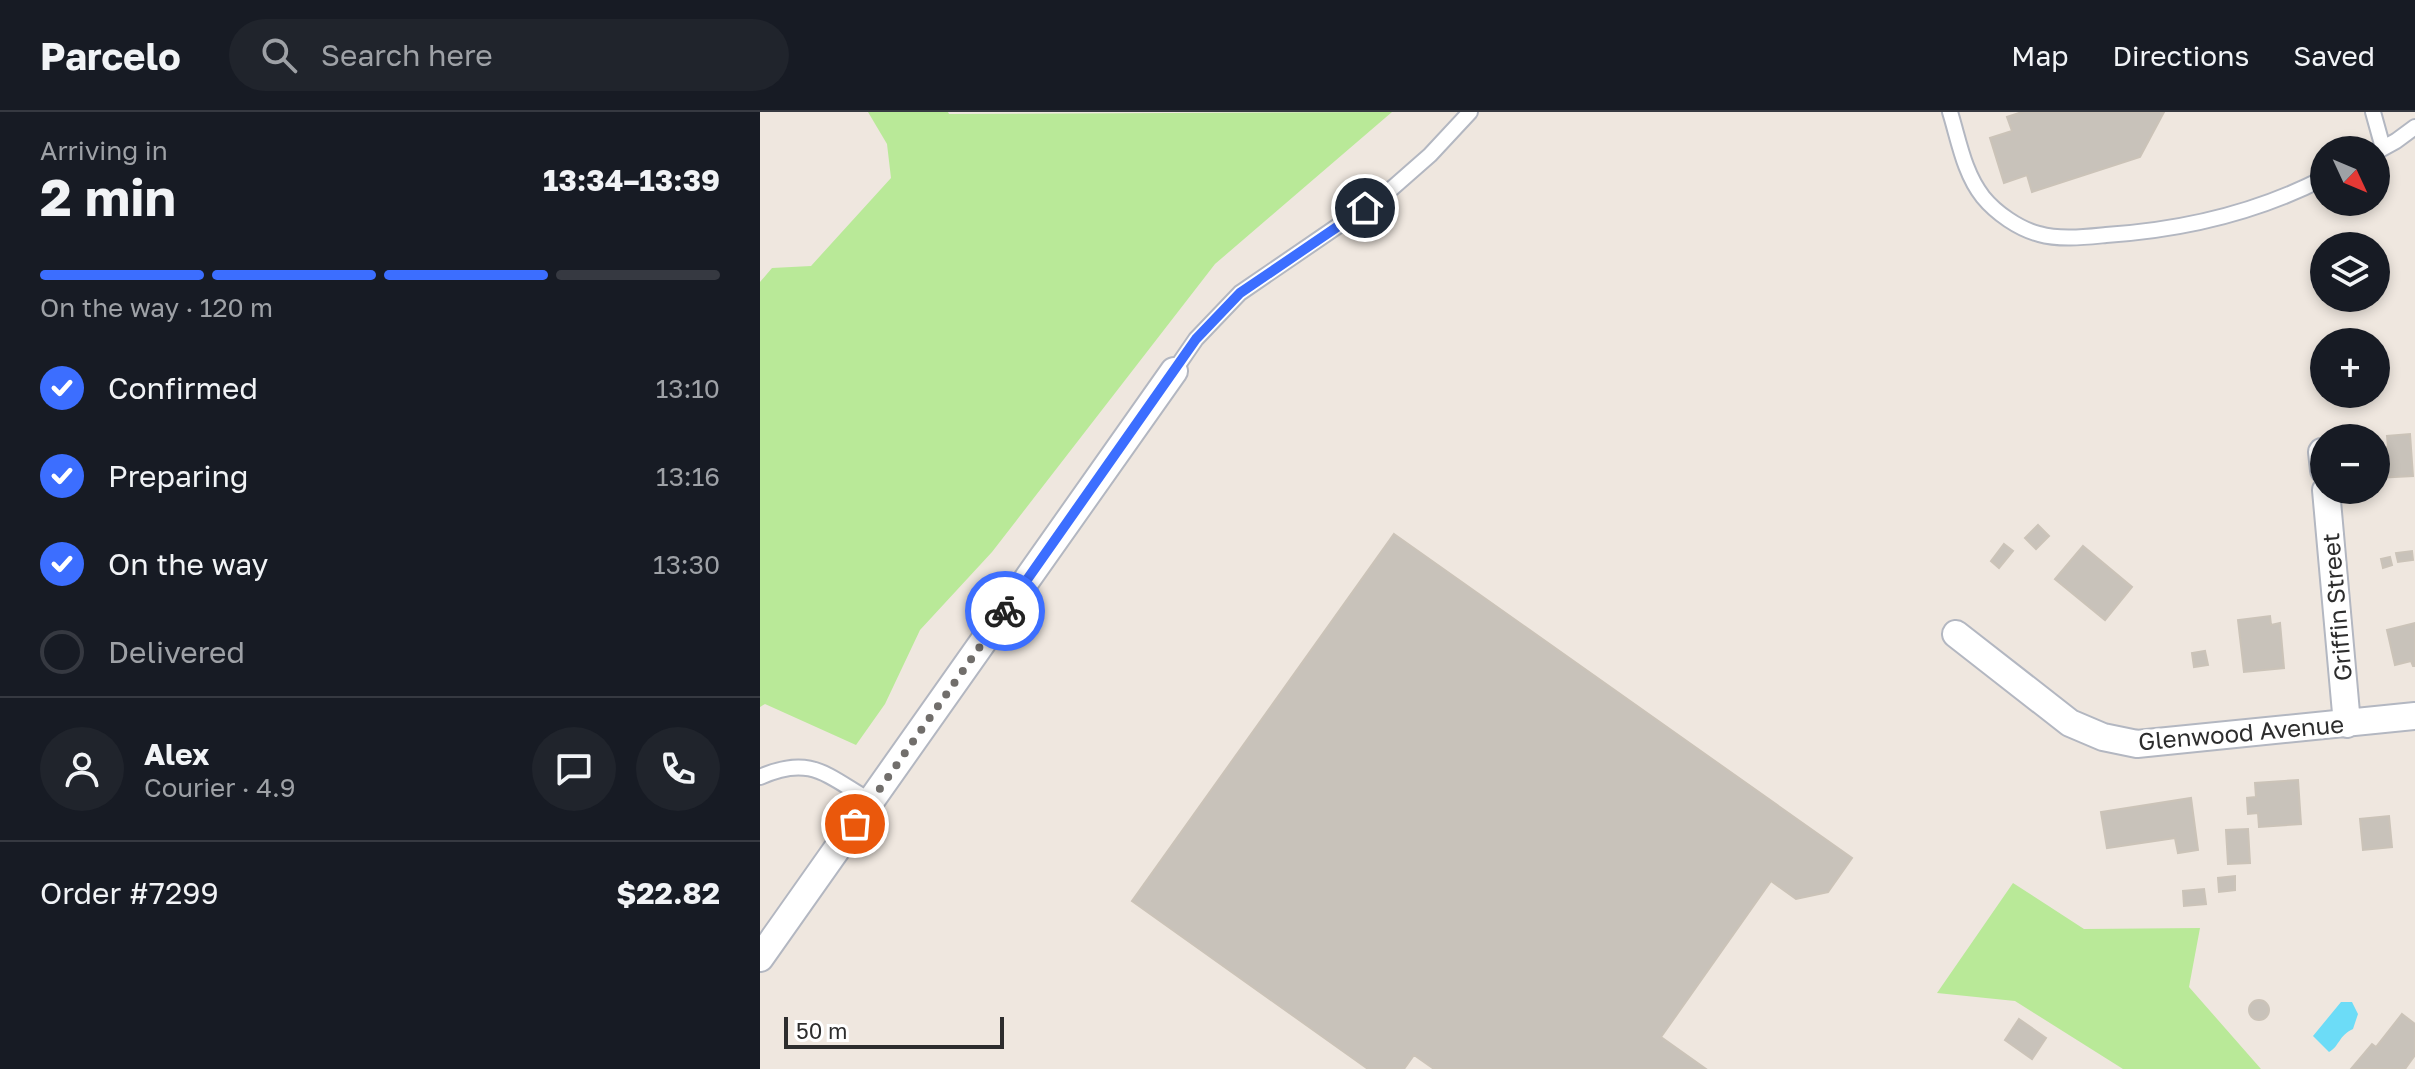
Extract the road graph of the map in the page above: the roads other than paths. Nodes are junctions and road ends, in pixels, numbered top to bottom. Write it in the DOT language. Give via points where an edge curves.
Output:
graph roads {
  1 [pos="1470,112"];
  2 [pos="1950,112"];
  3 [pos="2373,112"];
  4 [pos="2415,127"];
  5 [pos="2377,136"];
  6 [pos="2390,143"];
  7 [pos="2310,184"];
  8 [pos="1174,371"];
  9 [pos="2327,504"];
  10 [pos="1956,634"];
  11 [pos="2415,716"];
  12 [pos="2347,724"];
  13 [pos="760,777"];
  14 [pos="871,801"];
  15 [pos="760,958"];
  1 -- 8 [label="lane" via="1389,191 1240,293"];
  2 -- 7 [label="lane" via="1966,168 1984,198 2009,220 2039,234 2074,238 2156,232 2240,213"];
  3 -- 5 [label="lane"];
  4 -- 6 [label="lane"];
  8 -- 14 [label="street"];
  9 -- 12 [label="street, Griffin Street"];
  10 -- 12 [label="street, Glenwood Avenue" via="2070,723 2103,737 2137,744"];
  11 -- 12 [label="street, Glenwood Avenue"];
  13 -- 14 [label="lane" via="802,765"];
  14 -- 15 [label="street"];
}
